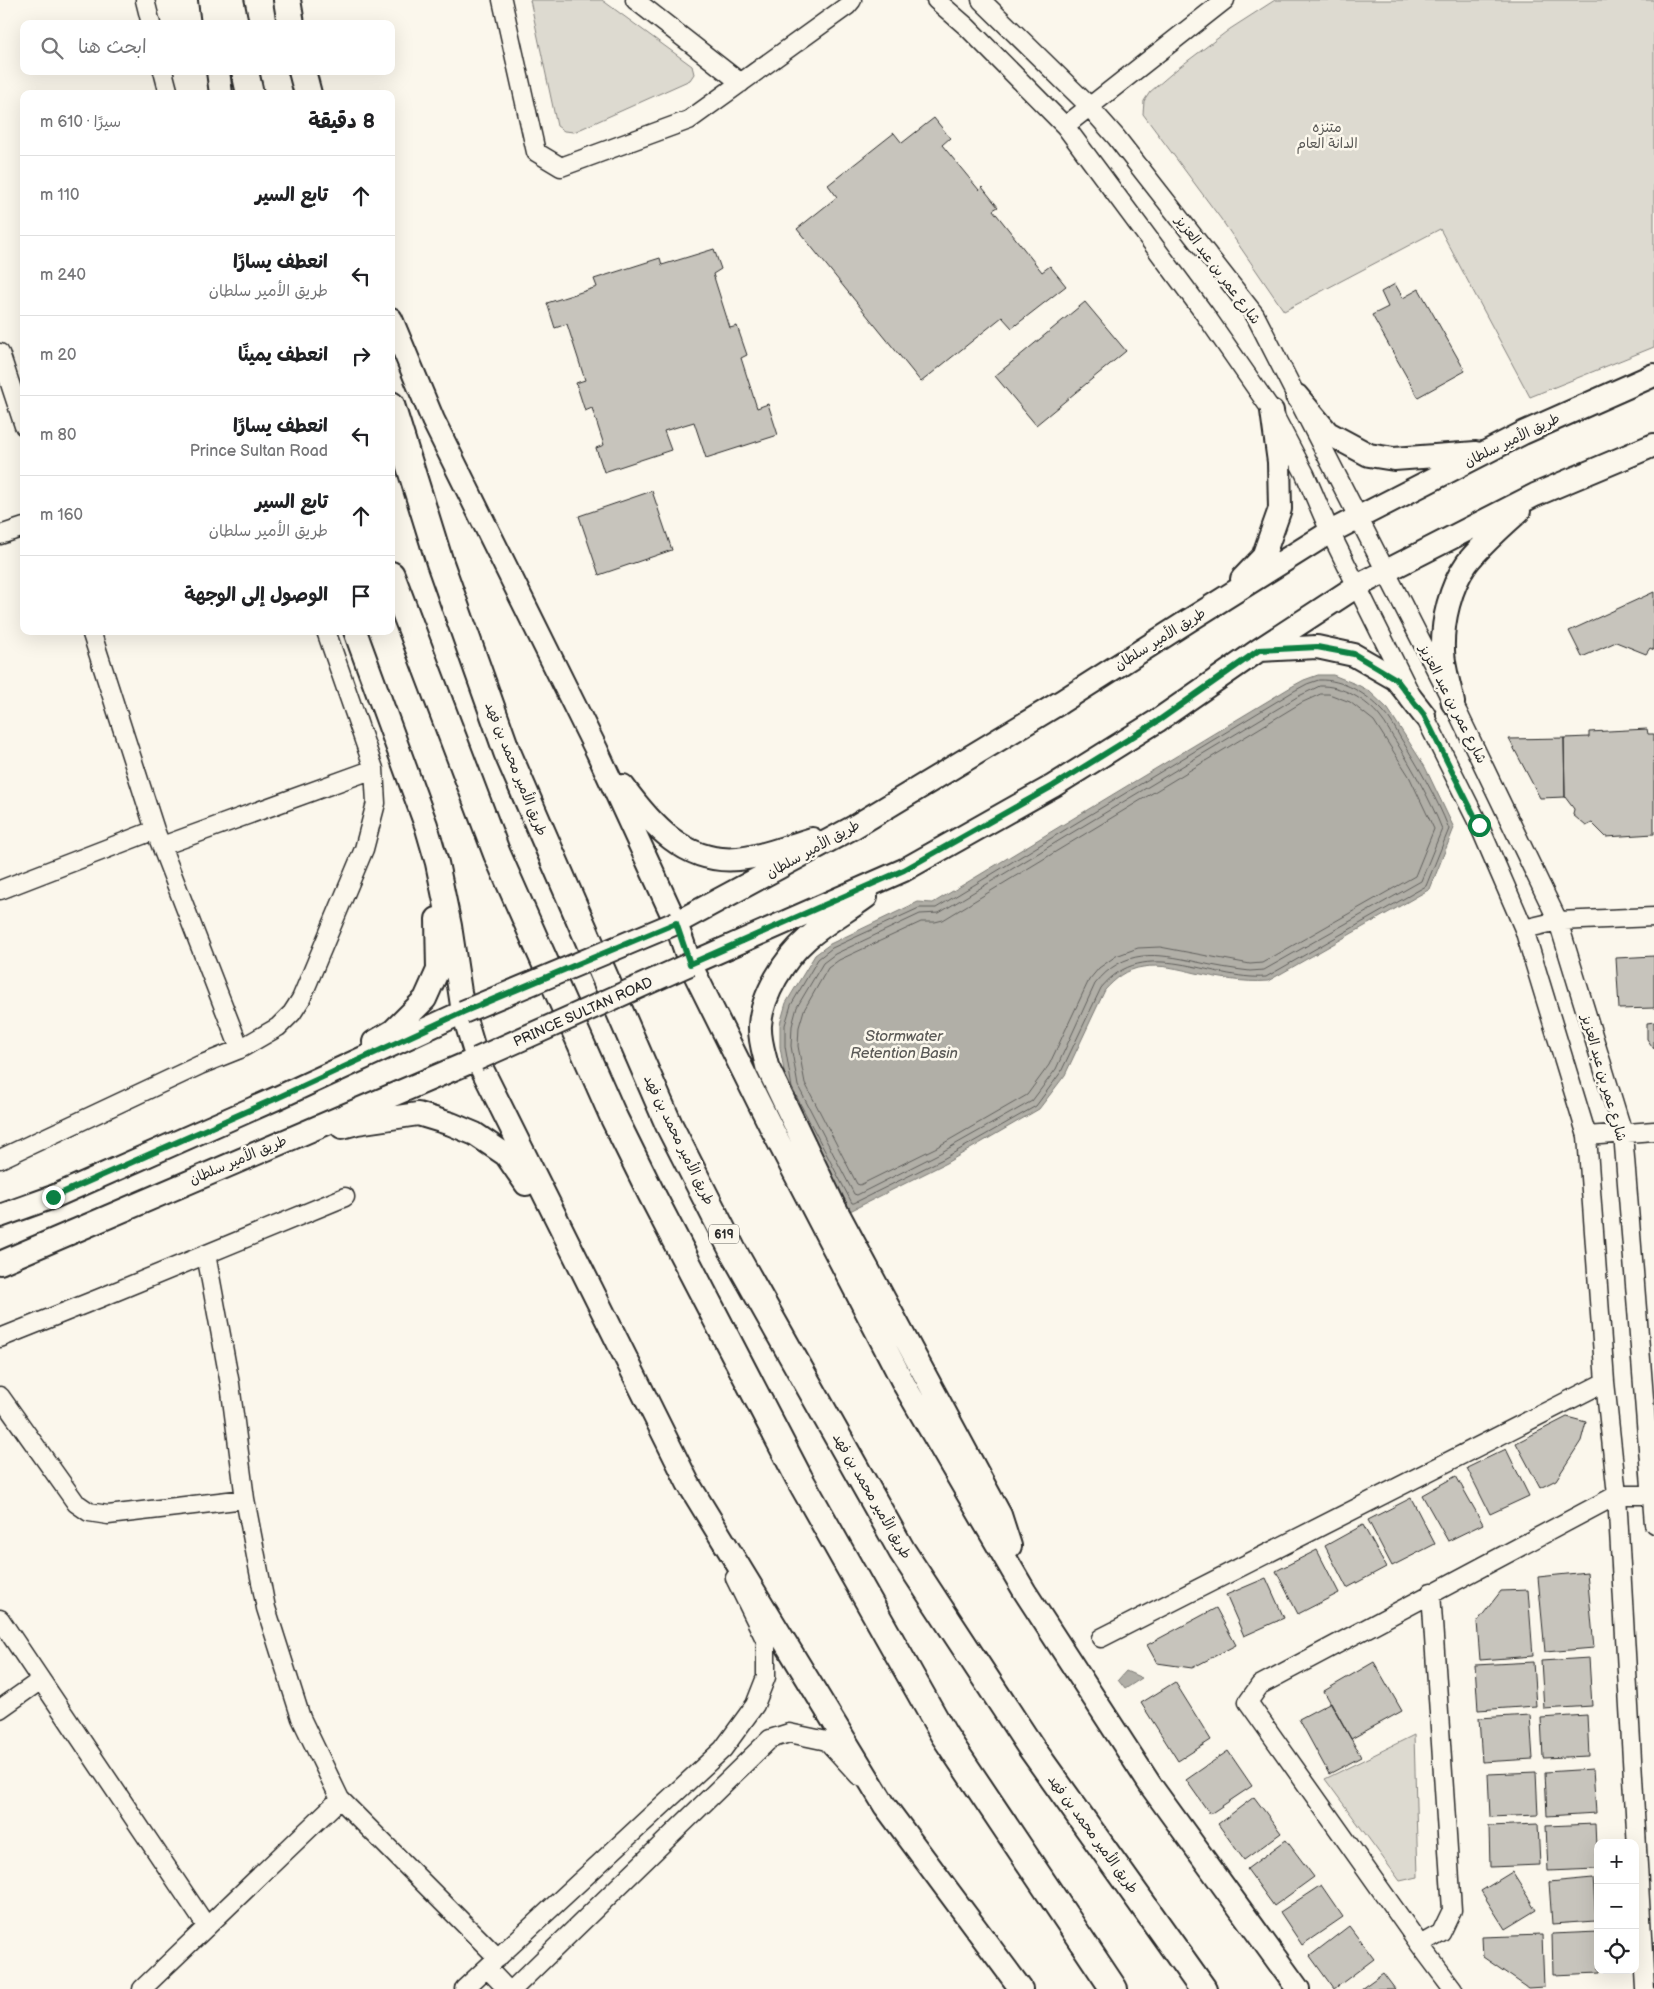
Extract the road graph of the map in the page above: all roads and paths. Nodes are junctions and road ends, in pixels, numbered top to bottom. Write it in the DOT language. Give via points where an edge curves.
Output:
graph roads {
  1 [pos="146,0"];
  2 [pos="210,0"];
  3 [pos="230,0"];
  4 [pos="287,0"];
  5 [pos="502,0"];
  6 [pos="636,0"];
  7 [pos="852,0"];
  8 [pos="936,0"];
  9 [pos="981,0"];
  10 [pos="1225,0"];
  11 [pos="150,20"];
  12 [pos="212,20"];
  13 [pos="234,20"];
  14 [pos="290,20"];
  15 [pos="164,75"];
  16 [pos="219,75"];
  17 [pos="246,75"];
  18 [pos="304,75"];
  19 [pos="741,83"];
  20 [pos="168,90"];
  21 [pos="220,90"];
  22 [pos="249,90"];
  23 [pos="308,90"];
  24 [pos="1089,107"];
  25 [pos="1065,126"];
  26 [pos="395,329"];
  27 [pos="0,353"];
  28 [pos="1654,375"];
  29 [pos="1298,396"];
  30 [pos="19,397"];
  31 [pos="1272,412"];
  32 [pos="395,418"];
  33 [pos="1654,445"];
  34 [pos="1485,453"];
  35 [pos="1630,454"];
  36 [pos="1654,454"];
  37 [pos="1535,495"];
  38 [pos="1358,519"];
  39 [pos="20,528"];
  40 [pos="1330,532"];
  41 [pos="0,535"];
  42 [pos="1385,572"];
  43 [pos="395,586"];
  44 [pos="1357,586"];
  45 [pos="1221,602"];
  46 [pos="92,635"];
  47 [pos="327,635"];
  48 [pos="356,635"];
  49 [pos="1259,650"];
  50 [pos="1453,703"];
  51 [pos="1424,715"];
  52 [pos="597,751"];
  53 [pos="374,769"];
  54 [pos="854,827"];
  55 [pos="159,838"];
  56 [pos="437,862"];
  57 [pos="904,870"];
  58 [pos="0,890"];
  59 [pos="1654,917"];
  60 [pos="1558,921"];
  61 [pos="676,923"];
  62 [pos="1524,929"];
  63 [pos="690,964"];
  64 [pos="463,1012"];
  65 [pos="240,1049"];
  66 [pos="477,1059"];
  67 [pos="277,1098"];
  68 [pos="1654,1131"];
  69 [pos="1623,1133"];
  70 [pos="1587,1136"];
  71 [pos="262,1150"];
  72 [pos="0,1159"];
  73 [pos="345,1197"];
  74 [pos="0,1216"];
  75 [pos="206,1254"];
  76 [pos="0,1263"];
  77 [pos="586,1278"];
  78 [pos="0,1338"];
  79 [pos="1604,1382"];
  80 [pos="0,1396"];
  81 [pos="688,1484"];
  82 [pos="1617,1495"];
  83 [pos="1652,1495"];
  84 [pos="245,1499"];
  85 [pos="1654,1524"];
  86 [pos="1025,1592"];
  87 [pos="1431,1592"];
  88 [pos="0,1619"];
  89 [pos="1101,1638"];
  90 [pos="41,1680"];
  91 [pos="0,1709"];
  92 [pos="340,1799"];
  93 [pos="885,1806"];
  94 [pos="207,1927"];
  95 [pos="1420,1946"];
  96 [pos="492,1963"];
  97 [pos="142,1989"];
  98 [pos="464,1989"];
  99 [pos="507,1989"];
  100 [pos="513,1989"];
  101 [pos="1021,1989"];
  102 [pos="1114,1989"];
  103 [pos="1204,1989"];
  104 [pos="1298,1989"];
  105 [pos="1453,1989"];
  106 [pos="1645,1989"];
  1 -- 11 [label="street"];
  2 -- 12 [label="main road"];
  3 -- 13 [label="highway"];
  4 -- 14 [label="highway"];
  5 -- 19 [label="street" via="536,152 560,167 689,120"];
  6 -- 19 [label="street"];
  7 -- 19 [label="street"];
  8 -- 25 [label="street"];
  9 -- 24 [label="street, شارع عمر بن عبد العزيز"];
  10 -- 24 [label="street"];
  15 -- 20 [label="street"];
  16 -- 21 [label="main road"];
  17 -- 22 [label="highway"];
  18 -- 23 [label="highway"];
  24 -- 25 [label="street"];
  24 -- 29 [label="street, شارع عمر بن عبد العزيز" via="1255,315"];
  25 -- 31 [label="street" via="1204,313"];
  26 -- 52 [label="main road" via="433,420"];
  27 -- 30 [label="street"];
  28 -- 34 [label="main road, طريق الأمير سلطان"];
  29 -- 34 [label="main road" via="1328,433 1369,454 1394,459"];
  29 -- 38 [label="street, شارع عمر بن عبد العزيز"];
  31 -- 40 [label="street" via="1305,474"];
  31 -- 45 [label="main road" via="1279,462 1280,509 1263,557"];
  32 -- 103 [label="highway, طريق الأمير محمد بن فهد / 619" via="440,563 507,752 669,1125 732,1249 902,1551 1030,1746"];
  33 -- 35 [label="main road"];
  34 -- 38 [label="main road, طريق الأمير سلطان"];
  35 -- 36 [label="street"];
  35 -- 37 [label="main road"];
  37 -- 42 [label="main road"];
  37 -- 50 [label="main road" via="1482,547 1456,582 1443,633 1443,652"];
  38 -- 40 [label="main road, طريق الأمير سلطان"];
  38 -- 42 [label="street, شارع عمر بن عبد العزيز"];
  39 -- 41 [label="street"];
  40 -- 44 [label="street"];
  40 -- 45 [label="main road, طريق الأمير سلطان"];
  42 -- 44 [label="main road"];
  42 -- 50 [label="street, شارع عمر بن عبد العزيز"];
  43 -- 102 [label="highway" via="497,854 614,1118 651,1193 799,1478 944,1735"];
  44 -- 49 [label="main road"];
  44 -- 51 [label="street" via="1412,699"];
  45 -- 54 [label="main road, طريق الأمير سلطان"];
  46 -- 55 [label="street"];
  47 -- 53 [label="street"];
  48 -- 56 [label="main road"];
  49 -- 51 [label="main road" via="1317,647 1354,654 1396,679"];
  49 -- 57 [label="main road" via="1158,721"];
  50 -- 60 [label="street, شارع عمر بن عبد العزيز"];
  51 -- 62 [label="street" via="1479,825"];
  52 -- 54 [label="main road" via="642,812 663,833 690,851 709,857 738,859"];
  52 -- 61 [label="main road"];
  53 -- 55 [label="street"];
  53 -- 65 [label="street" via="376,803 364,849 301,999 278,1027"];
  54 -- 61 [label="main road, طريق الأمير سلطان"];
  55 -- 58 [label="street"];
  55 -- 65 [label="street"];
  56 -- 64 [label="main road"];
  56 -- 67 [label="main road" via="438,970 425,999 393,1032"];
  57 -- 63 [label="main road"];
  57 -- 86 [label="main road" via="806,940 776,977 763,1009 760,1025 762,1046 767,1066 834,1206 1000,1515"];
  59 -- 60 [label="street"];
  60 -- 62 [label="street"];
  60 -- 69 [label="street, شارع عمر بن عبد العزيز"];
  61 -- 63 [label="main road"];
  61 -- 64 [label="main road, bridge"];
  62 -- 70 [label="street"];
  63 -- 66 [label="main road, PRINCE SULTAN ROAD, bridge"];
  63 -- 86 [label="main road" via="906,1386"];
  64 -- 66 [label="main road"];
  64 -- 67 [label="main road"];
  65 -- 72 [label="street" via="200,1064"];
  66 -- 71 [label="main road, طريق الأمير سلطان"];
  66 -- 77 [label="main road"];
  67 -- 74 [label="main road" via="53,1197"];
  68 -- 69 [label="street"];
  69 -- 70 [label="street"];
  69 -- 83 [label="street, شارع عمر بن عبد العزيز"];
  70 -- 79 [label="street"];
  71 -- 76 [label="main road, طريق الأمير سلطان"];
  71 -- 77 [label="main road" via="356,1122 418,1114 452,1124 475,1134 506,1155"];
  73 -- 75 [label="street"];
  75 -- 78 [label="street"];
  75 -- 84 [label="street" via="230,1384"];
  77 -- 81 [label="main road"];
  79 -- 82 [label="street"];
  79 -- 89 [label="street"];
  80 -- 84 [label="street" via="76,1503 89,1512 108,1515"];
  81 -- 93 [label="main road"];
  81 -- 96 [label="street" via="766,1641 766,1677 756,1705 723,1749"];
  82 -- 83 [label="street"];
  82 -- 87 [label="street"];
  82 -- 106 [label="street"];
  83 -- 85 [label="street, شارع عمر بن عبد العزيز"];
  84 -- 92 [label="street" via="266,1608 301,1718"];
  86 -- 104 [label="main road" via="1151,1786"];
  87 -- 95 [label="street" via="1452,1910 1441,1933"];
  87 -- 95 [label="street" via="1260,1685 1248,1702"];
  88 -- 90 [label="street"];
  90 -- 91 [label="street"];
  90 -- 94 [label="street"];
  92 -- 94 [label="street"];
  92 -- 96 [label="street"];
  93 -- 100 [label="street" via="827,1741 789,1733 770,1739"];
  93 -- 101 [label="main road"];
  94 -- 97 [label="street"];
  95 -- 105 [label="street"];
  96 -- 98 [label="street"];
  96 -- 99 [label="street"];
}
